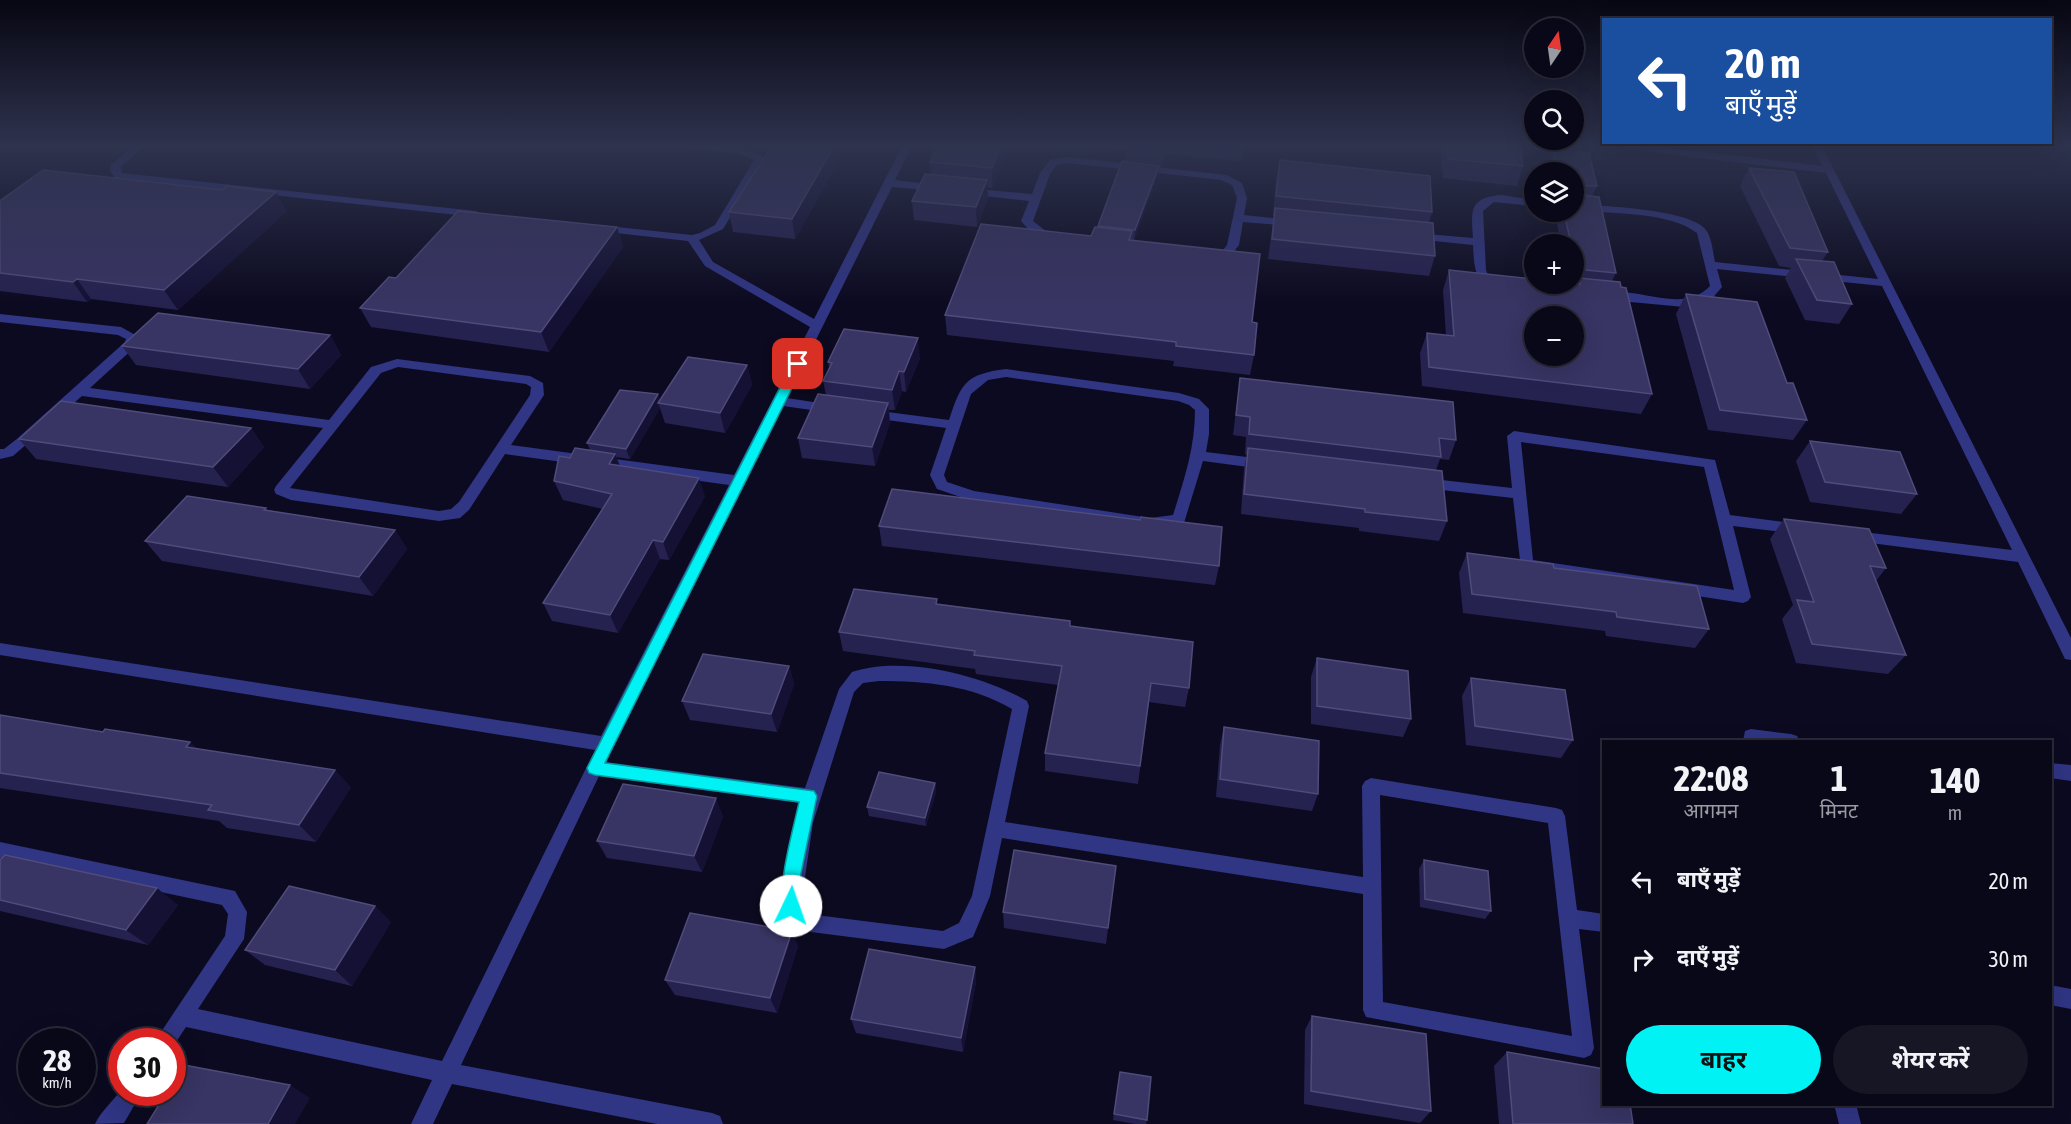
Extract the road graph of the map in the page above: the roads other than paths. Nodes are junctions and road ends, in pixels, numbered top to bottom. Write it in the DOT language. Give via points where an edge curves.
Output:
graph roads {
  1 [pos="327,198"];
  2 [pos="736,198"];
  3 [pos="881,198"];
  4 [pos="1036,198"];
  5 [pos="1242,198"];
  6 [pos="1844,198"];
  7 [pos="1524,202"];
  8 [pos="1584,208"];
  9 [pos="490,216"];
  10 [pos="1238,218"];
  11 [pos="1306,225"];
  12 [pos="585,226"];
  13 [pos="1398,234"];
  14 [pos="692,238"];
  15 [pos="1478,242"];
  16 [pos="1712,265"];
  17 [pos="1886,283"];
  18 [pos="1511,286"];
  19 [pos="1602,295"];
  20 [pos="0,318"];
  21 [pos="817,326"];
  22 [pos="79,391"];
  23 [pos="779,402"];
  24 [pos="333,425"];
  25 [pos="955,425"];
  26 [pos="502,448"];
  27 [pos="0,454"];
  28 [pos="1198,456"];
  29 [pos="1281,466"];
  30 [pos="738,481"];
  31 [pos="1412,482"];
  32 [pos="1519,494"];
  33 [pos="1724,520"];
  34 [pos="1816,531"];
  35 [pos="1839,534"];
  36 [pos="2023,557"];
  37 [pos="0,649"];
  38 [pos="2071,654"];
  39 [pos="1752,740"];
  40 [pos="1783,740"];
  41 [pos="606,744"];
  42 [pos="595,768"];
  43 [pos="2052,770"];
  44 [pos="2071,773"];
  45 [pos="809,796"];
  46 [pos="995,829"];
  47 [pos="0,850"];
  48 [pos="1372,887"];
  49 [pos="1568,918"];
  50 [pos="1602,923"];
  51 [pos="2052,995"];
  52 [pos="2071,999"];
  53 [pos="182,1016"];
  54 [pos="174,1028"];
  55 [pos="448,1073"];
  56 [pos="122,1106"];
  57 [pos="1846,1106"];
  58 [pos="690,1122"];
  59 [pos="105,1124"];
  60 [pos="422,1124"];
  61 [pos="712,1124"];
  62 [pos="1850,1124"];
  1 -- 9 [label="street"];
  2 -- 14 [label="street" via="719,227"];
  3 -- 21 [label="street"];
  4 -- 10 [label="street" via="1027,221 1044,235 1214,255 1227,253 1233,245"];
  5 -- 10 [label="street"];
  6 -- 17 [label="street"];
  7 -- 15 [label="street" via="1499,199 1480,204"];
  8 -- 16 [label="street" via="1689,222 1702,232"];
  10 -- 11 [label="street"];
  12 -- 14 [label="street"];
  13 -- 15 [label="street"];
  14 -- 21 [label="street" via="709,264"];
  15 -- 18 [label="street" via="1483,277"];
  16 -- 17 [label="street"];
  16 -- 19 [label="street" via="1716,287 1696,302"];
  17 -- 36 [label="street"];
  20 -- 22 [label="street" via="121,331 133,337 131,344"];
  21 -- 23 [label="street"];
  22 -- 24 [label="street"];
  22 -- 27 [label="street" via="8,453"];
  23 -- 25 [label="street"];
  23 -- 30 [label="street"];
  24 -- 26 [label="street" via="376,370 397,363 530,380 538,386 537,395"];
  24 -- 26 [label="street" via="281,490 291,495 439,516 455,514"];
  25 -- 28 [label="street" via="965,392 984,376 1017,374 1194,402 1203,416"];
  25 -- 28 [label="street" via="937,475 942,485 972,496 1150,523 1179,519"];
  26 -- 30 [label="street"];
  28 -- 29 [label="street"];
  30 -- 41 [label="street"];
  31 -- 32 [label="street"];
  32 -- 33 [label="street" via="1514,436 1710,463"];
  32 -- 33 [label="street" via="1526,565 1743,597"];
  33 -- 34 [label="street"];
  35 -- 36 [label="street"];
  36 -- 38 [label="street"];
  37 -- 41 [label="street"];
  39 -- 40 [label="street" via="1751,736"];
  41 -- 42 [label="street"];
  42 -- 45 [label="street"];
  42 -- 55 [label="street"];
  43 -- 44 [label="street"];
  45 -- 46 [label="street" via="792,873 791,906 803,922 944,940 966,930 981,896"];
  45 -- 46 [label="street" via="847,688 858,677 914,674 980,685 1003,693 1021,706"];
  46 -- 48 [label="street"];
  47 -- 53 [label="street" via="228,897 238,912 234,939"];
  48 -- 49 [label="street" via="1371,786 1556,816"];
  48 -- 49 [label="street" via="1372,1010 1584,1048"];
  49 -- 50 [label="street"];
  51 -- 52 [label="street"];
  53 -- 54 [label="street"];
  53 -- 55 [label="street"];
  55 -- 58 [label="street"];
  55 -- 60 [label="street"];
  56 -- 59 [label="street"];
  57 -- 62 [label="street"];
  58 -- 61 [label="street"];
}
